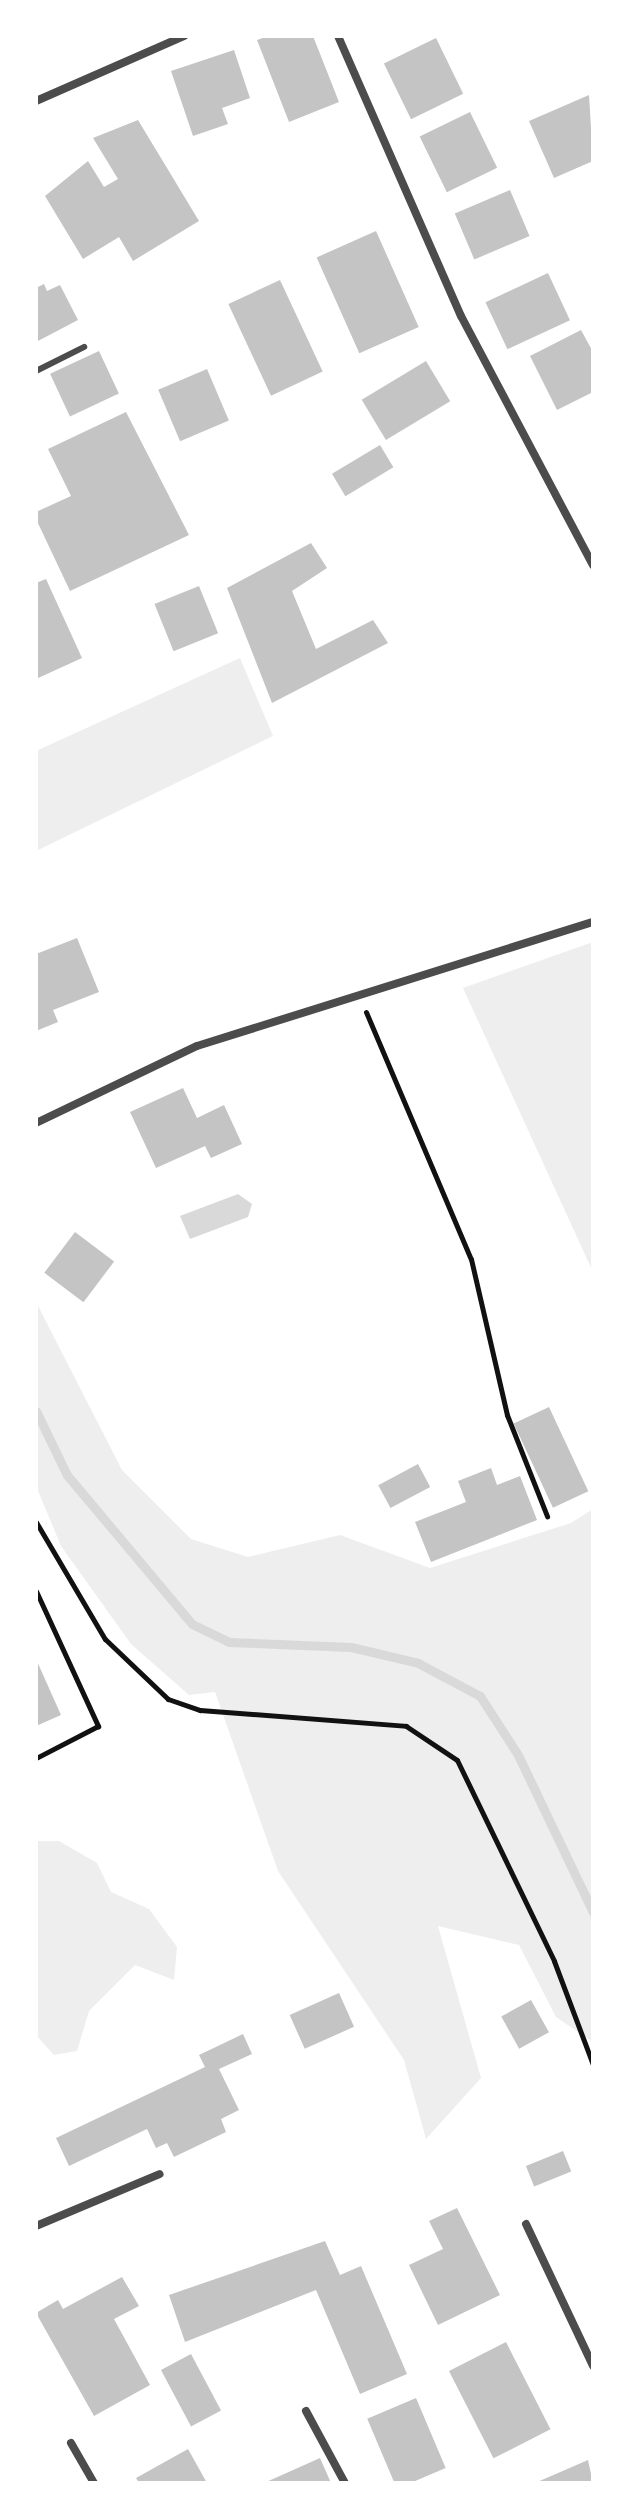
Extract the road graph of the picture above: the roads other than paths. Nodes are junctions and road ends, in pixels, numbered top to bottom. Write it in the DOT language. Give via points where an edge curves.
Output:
graph roads {
  1 [pos="184,36"];
  2 [pos="338,36"];
  3 [pos="36,101"];
  4 [pos="84,347"];
  5 [pos="36,371"];
  6 [pos="593,565"];
  7 [pos="593,922"];
  8 [pos="36,1123"];
  9 [pos="160,2174"];
  10 [pos="526,2224"];
  11 [pos="36,2226"];
  12 [pos="593,2366"];
  13 [pos="306,2411"];
  14 [pos="71,2443"];
  15 [pos="94,2483"];
  16 [pos="345,2483"];
  1 -- 3 [label="street"];
  2 -- 6 [label="street" via="461,316"];
  4 -- 5 [label="lane"];
  7 -- 8 [label="street" via="197,1046"];
  9 -- 11 [label="street"];
  10 -- 12 [label="street"];
  13 -- 16 [label="street"];
  14 -- 15 [label="street"];
}
